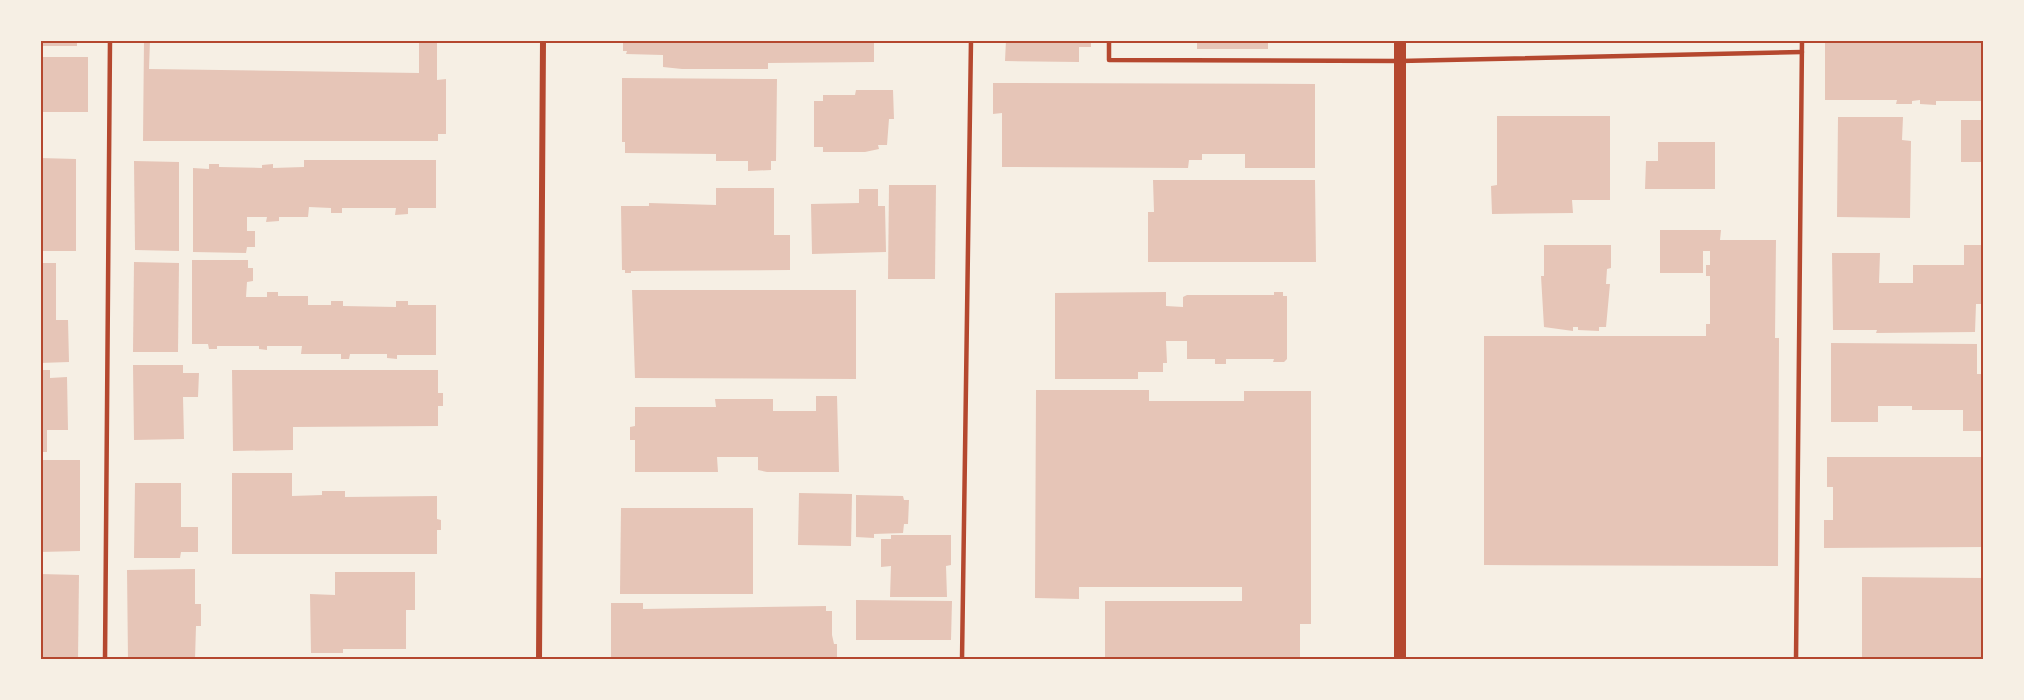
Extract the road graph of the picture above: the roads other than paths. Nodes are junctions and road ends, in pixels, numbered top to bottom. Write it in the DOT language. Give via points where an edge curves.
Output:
graph roads {
  1 [pos="110,40"];
  2 [pos="543,40"];
  3 [pos="971,40"];
  4 [pos="1108,40"];
  5 [pos="1400,40"];
  6 [pos="1802,40"];
  7 [pos="1802,52"];
  8 [pos="1400,61"];
  9 [pos="105,660"];
  10 [pos="539,660"];
  11 [pos="962,660"];
  12 [pos="1400,660"];
  13 [pos="1796,660"];
  1 -- 9 [label="lane"];
  2 -- 10 [label="street"];
  3 -- 11 [label="lane"];
  4 -- 8 [label="lane" via="1109,60"];
  5 -- 8 [label="main road"];
  6 -- 7 [label="lane"];
  7 -- 8 [label="lane"];
  7 -- 13 [label="lane"];
  8 -- 12 [label="main road"];
}
